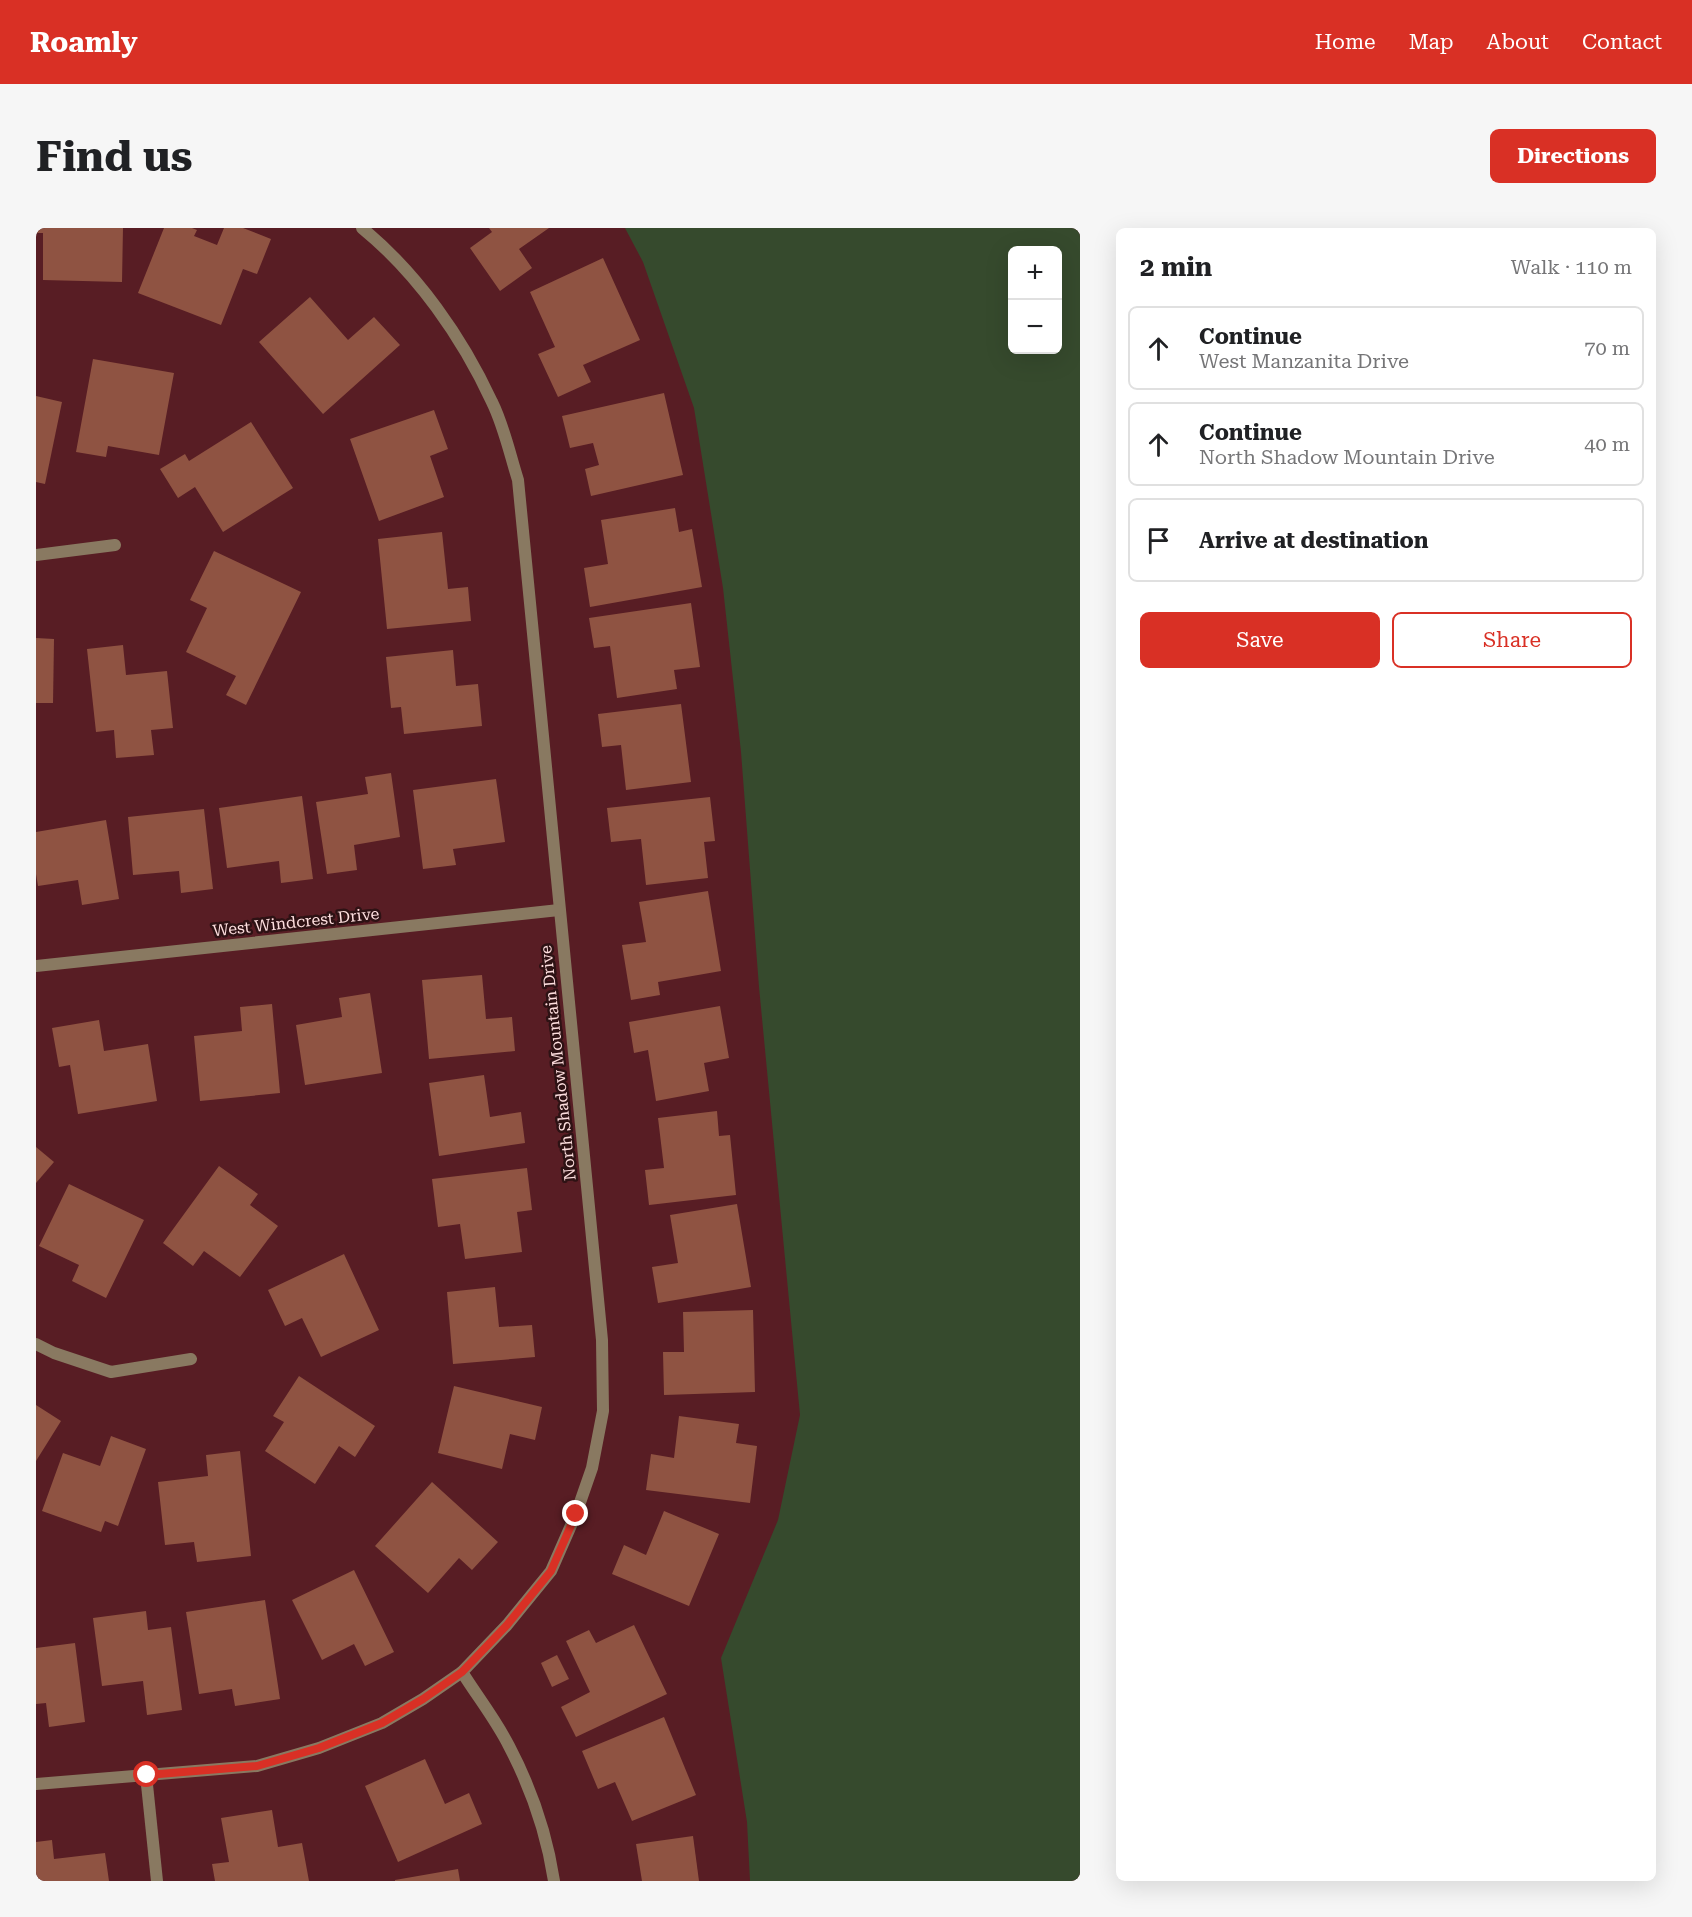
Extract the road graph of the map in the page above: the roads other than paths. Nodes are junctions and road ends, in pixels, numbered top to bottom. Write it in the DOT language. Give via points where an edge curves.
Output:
graph roads {
  1 [pos="362,228"];
  2 [pos="115,545"];
  3 [pos="36,555"];
  4 [pos="559,910"];
  5 [pos="36,966"];
  6 [pos="36,1344"];
  7 [pos="191,1359"];
  8 [pos="462,1672"];
  9 [pos="147,1775"];
  10 [pos="36,1784"];
  11 [pos="157,1881"];
  12 [pos="554,1881"];
  1 -- 4 [label="street, North Shadow Mountain Drive" via="388,249 461,344 493,403 518,480"];
  2 -- 3 [label="street"];
  4 -- 5 [label="street, West Windcrest Drive"];
  4 -- 8 [label="street, North Shadow Mountain Drive" via="602,1340 603,1411 592,1468 551,1571"];
  6 -- 7 [label="street" via="111,1372"];
  8 -- 9 [label="street, North Shadow Mountain Drive" via="382,1723 319,1748 257,1766"];
  8 -- 12 [label="street" via="508,1745 531,1794"];
  9 -- 10 [label="street, North Shadow Mountain Drive"];
  9 -- 11 [label="street"];
}
